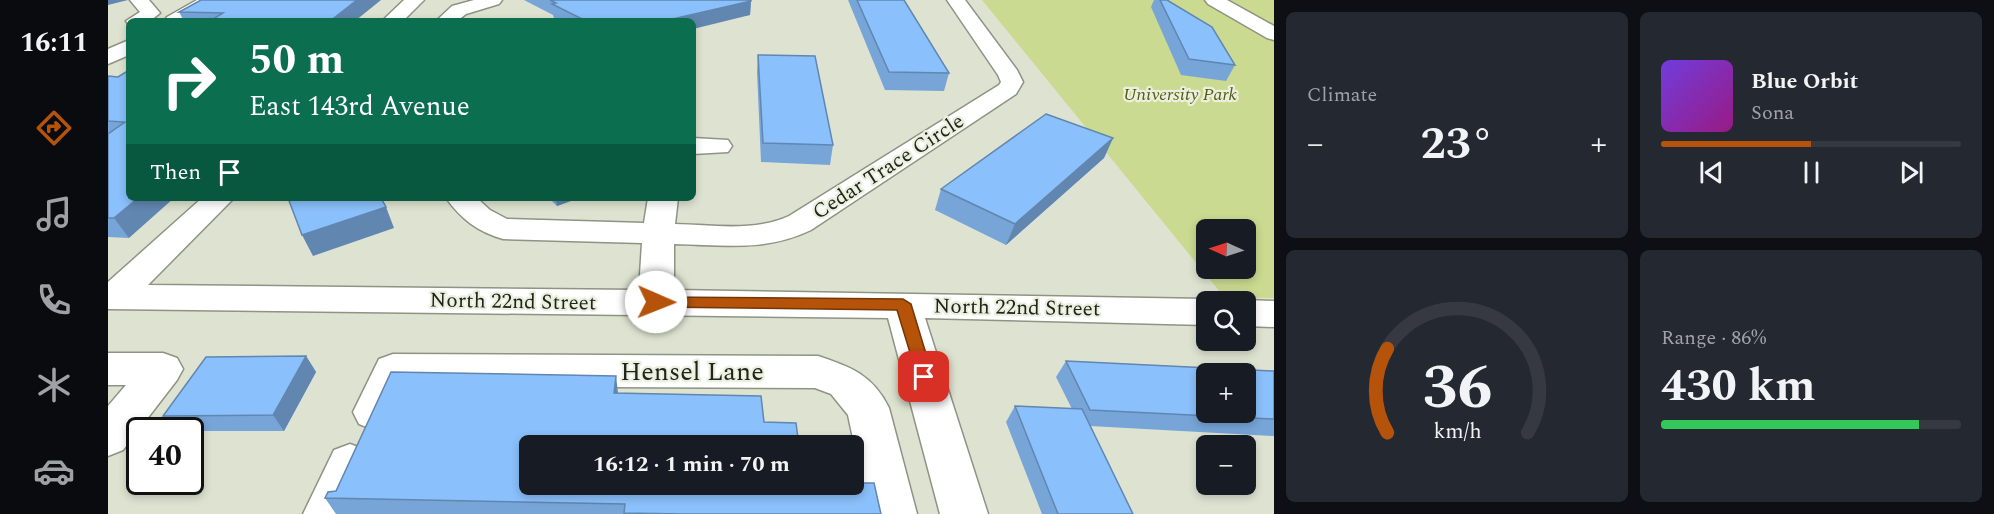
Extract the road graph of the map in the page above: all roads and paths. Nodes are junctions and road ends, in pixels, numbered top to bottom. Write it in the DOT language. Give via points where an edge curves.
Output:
graph roads {
  1 [pos="139,0"];
  2 [pos="210,0"];
  3 [pos="415,0"];
  4 [pos="493,0"];
  5 [pos="956,0"];
  6 [pos="1220,4"];
  7 [pos="142,18"];
  8 [pos="179,18"];
  9 [pos="395,18"];
  10 [pos="449,18"];
  11 [pos="1267,24"];
  12 [pos="126,27"];
  13 [pos="108,37"];
  14 [pos="126,50"];
  15 [pos="112,70"];
  16 [pos="216,201"];
  17 [pos="463,201"];
  18 [pos="663,201"];
  19 [pos="658,233"];
  20 [pos="111,297"];
  21 [pos="656,302"];
  22 [pos="903,304"];
  23 [pos="1196,312"];
  24 [pos="1256,313"];
  25 [pos="1274,314"];
  26 [pos="108,369"];
  27 [pos="108,437"];
  28 [pos="327,514"];
  29 [pos="893,514"];
  30 [pos="964,514"];
  1 -- 7 [label="street" via="151,13"];
  2 -- 8 [label="street"];
  3 -- 9 [label="street"];
  4 -- 10 [label="street" via="459,9"];
  5 -- 19 [label="street, Cedar Trace Circle" via="1009,75 1008,89 783,231 760,236"];
  6 -- 11 [label="street"];
  12 -- 13 [label="street"];
  14 -- 15 [label="street"];
  16 -- 20 [label="street"];
  17 -- 19 [label="street, Cedar Trace Circle" via="486,223 503,229"];
  18 -- 19 [label="street"];
  19 -- 21 [label="street"];
  20 -- 21 [label="street, North 22nd Street"];
  21 -- 22 [label="street, North 22nd Street"];
  22 -- 23 [label="street, North 22nd Street"];
  22 -- 30 [label="street"];
  24 -- 25 [label="street"];
  26 -- 27 [label="street" via="163,369"];
  28 -- 29 [label="street, Hensel Lane" via="393,370 818,372 845,382 868,408"];
}
